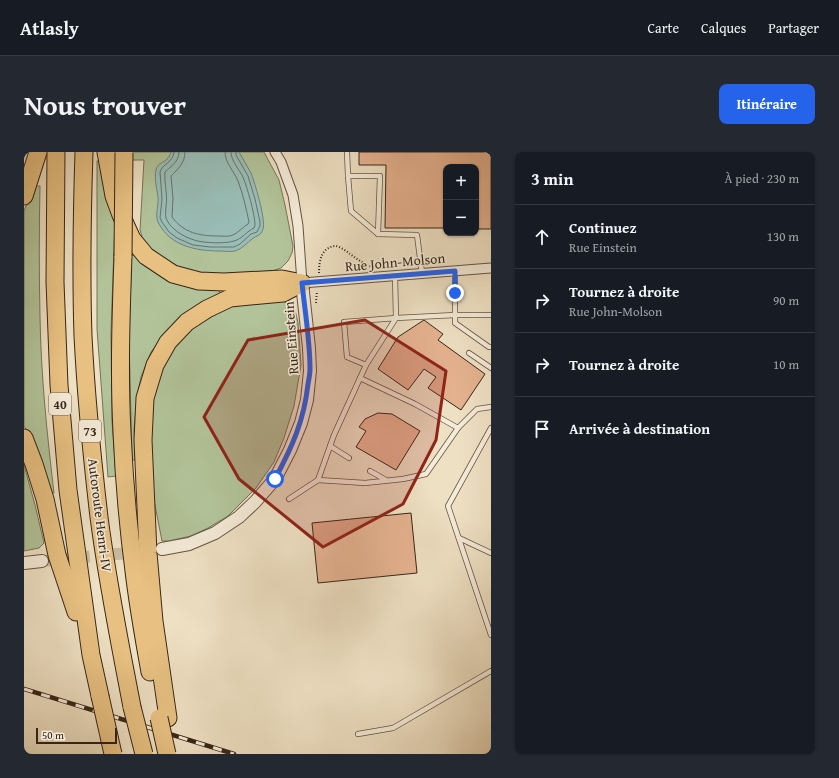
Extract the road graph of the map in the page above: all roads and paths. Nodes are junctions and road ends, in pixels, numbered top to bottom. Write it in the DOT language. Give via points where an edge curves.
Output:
graph roads {
  1 [pos="38,152"];
  2 [pos="56,152"];
  3 [pos="84,152"];
  4 [pos="106,152"];
  5 [pos="124,152"];
  6 [pos="274,152"];
  7 [pos="347,152"];
  8 [pos="348,176"];
  9 [pos="24,196"];
  10 [pos="378,234"];
  11 [pos="319,267"];
  12 [pos="375,267"];
  13 [pos="491,268"];
  14 [pos="455,271"];
  15 [pos="422,274"];
  16 [pos="395,276"];
  17 [pos="302,283"];
  18 [pos="455,315"];
  19 [pos="491,315"];
  20 [pos="396,318"];
  21 [pos="491,347"];
  22 [pos="469,353"];
  23 [pos="366,365"];
  24 [pos="491,368"];
  25 [pos="360,378"];
  26 [pos="491,407"];
  27 [pos="458,428"];
  28 [pos="491,428"];
  29 [pos="24,438"];
  30 [pos="330,446"];
  31 [pos="349,458"];
  32 [pos="370,471"];
  33 [pos="318,480"];
  34 [pos="386,481"];
  35 [pos="289,500"];
  36 [pos="459,538"];
  37 [pos="162,549"];
  38 [pos="491,553"];
  39 [pos="42,561"];
  40 [pos="24,562"];
  41 [pos="491,635"];
  42 [pos="90,655"];
  43 [pos="491,671"];
  44 [pos="164,718"];
  45 [pos="358,734"];
  46 [pos="113,754"];
  47 [pos="144,754"];
  48 [pos="167,754"];
  49 [pos="175,754"];
  1 -- 9 [label="highway"];
  2 -- 42 [label="highway, Autoroute Henri-IV / 40" via="55,282 59,385 68,490"];
  3 -- 47 [label="highway, Autoroute Henri-IV / 73, bridge" via="81,241 83,336 89,424 112,605"];
  4 -- 17 [label="highway" via="114,196 121,215 132,239 146,256 174,274 199,281 282,279"];
  5 -- 44 [label="highway, bridge" via="121,395 126,488 137,592"];
  6 -- 17 [label="street, Rue Einstein" via="281,162 293,195"];
  7 -- 8 [label="lane"];
  8 -- 10 [label="lane" via="351,212"];
  8 -- 10 [label="lane" via="380,176"];
  10 -- 15 [label="lane" via="417,235"];
  11 -- 12 [label="path" via="325,251 337,246 363,263"];
  13 -- 14 [label="street, Rue John-Molson"];
  14 -- 15 [label="street, Rue John-Molson"];
  14 -- 18 [label="lane"];
  15 -- 16 [label="street, Rue John-Molson"];
  16 -- 17 [label="street, Rue John-Molson"];
  16 -- 20 [label="lane"];
  17 -- 37 [label="street, Rue Einstein" via="310,371 307,400 301,423 275,479 239,517 215,533 190,544"];
  17 -- 44 [label="highway" via="283,293 230,298 187,322 168,342 155,364 144,398 143,440 148,553"];
  18 -- 19 [label="lane"];
  18 -- 20 [label="lane"];
  18 -- 21 [label="lane" via="455,323"];
  20 -- 23 [label="lane"];
  20 -- 23 [label="lane" via="344,322 348,357"];
  22 -- 24 [label="lane"];
  23 -- 25 [label="lane"];
  25 -- 27 [label="lane"];
  25 -- 30 [label="lane"];
  26 -- 27 [label="lane" via="477,410"];
  27 -- 34 [label="lane" via="426,474"];
  28 -- 36 [label="lane" via="448,506"];
  29 -- 42 [label="highway" via="45,499 57,555"];
  30 -- 31 [label="lane"];
  30 -- 33 [label="lane"];
  32 -- 34 [label="lane"];
  33 -- 34 [label="lane" via="365,483"];
  33 -- 35 [label="lane"];
  36 -- 38 [label="lane"];
  36 -- 41 [label="lane"];
  39 -- 40 [label="street"];
  42 -- 46 [label="highway, Autoroute Henri-IV / 40, bridge"];
  43 -- 45 [label="lane" via="392,728"];
  44 -- 48 [label="highway, bridge"];
  44 -- 49 [label="highway"];
}
